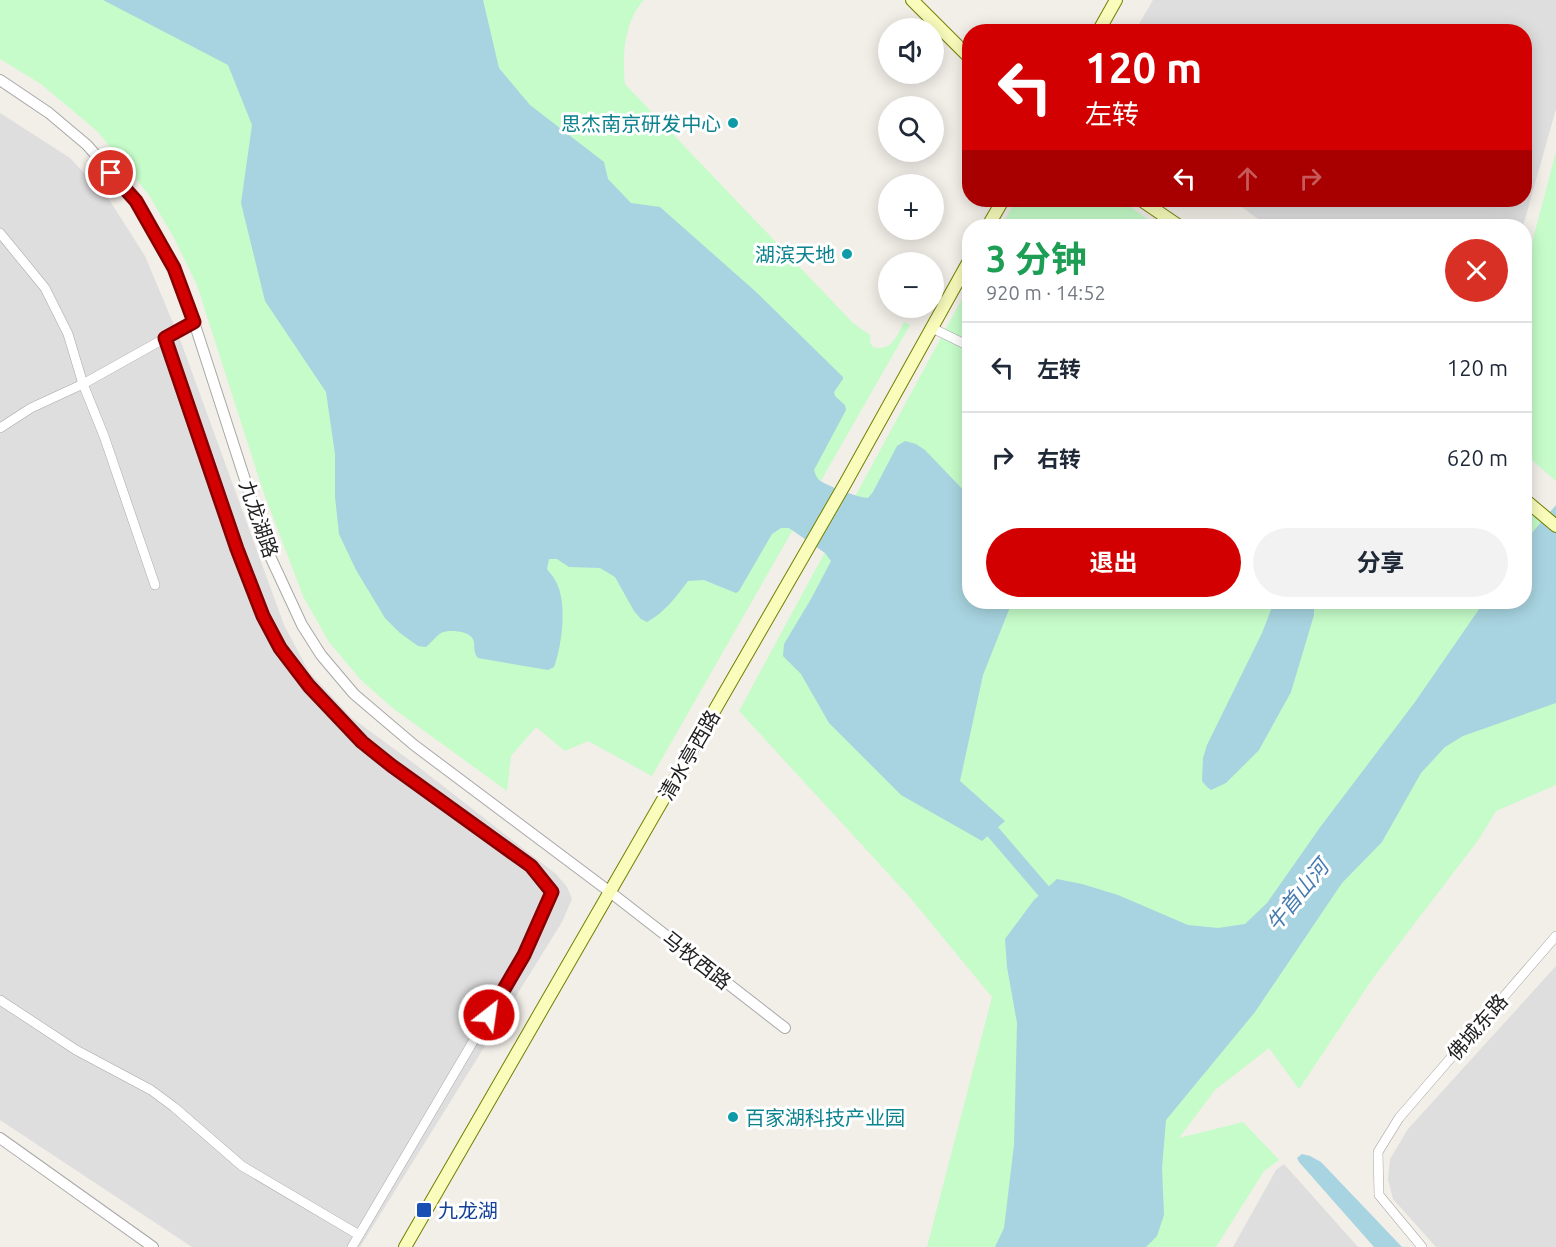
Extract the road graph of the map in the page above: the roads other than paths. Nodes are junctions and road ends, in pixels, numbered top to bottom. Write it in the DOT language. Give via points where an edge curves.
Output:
graph roads {
  1 [pos="912,0"];
  2 [pos="1116,0"];
  3 [pos="1102,24"];
  4 [pos="962,50"];
  5 [pos="0,80"];
  6 [pos="1151,207"];
  7 [pos="1169,219"];
  8 [pos="0,233"];
  9 [pos="962,274"];
  10 [pos="194,322"];
  11 [pos="932,328"];
  12 [pos="165,338"];
  13 [pos="962,343"];
  14 [pos="83,384"];
  15 [pos="0,428"];
  16 [pos="1532,506"];
  17 [pos="1556,526"];
  18 [pos="155,585"];
  19 [pos="610,892"];
  20 [pos="1556,936"];
  21 [pos="0,1000"];
  22 [pos="785,1028"];
  23 [pos="0,1138"];
  24 [pos="359,1235"];
  25 [pos="153,1247"];
  26 [pos="352,1247"];
  27 [pos="405,1247"];
  28 [pos="1422,1247"];
  1 -- 4 [label="main road"];
  2 -- 3 [label="main road"];
  5 -- 10 [label="street, 九龙湖路" via="87,145 136,201 174,268"];
  6 -- 7 [label="main road"];
  8 -- 14 [label="street" via="45,288 69,334"];
  9 -- 11 [label="main road, 清水亭西路"];
  10 -- 12 [label="street"];
  10 -- 19 [label="street, 九龙湖路" via="269,554 302,625 321,655 354,694 414,745"];
  11 -- 13 [label="street"];
  11 -- 19 [label="main road, 清水亭西路"];
  12 -- 14 [label="street"];
  12 -- 24 [label="street" via="237,549 280,648 309,686 362,742 531,866 552,892 524,955"];
  14 -- 15 [label="street" via="31,408"];
  14 -- 18 [label="street"];
  16 -- 17 [label="main road"];
  19 -- 22 [label="street, 马牧西路"];
  19 -- 27 [label="main road, 清水亭西路"];
  20 -- 28 [label="street, 佛城东路" via="1399,1118 1378,1152 1379,1195"];
  21 -- 24 [label="street" via="76,1050 151,1090 242,1166"];
  23 -- 25 [label="street"];
  24 -- 26 [label="street"];
}
